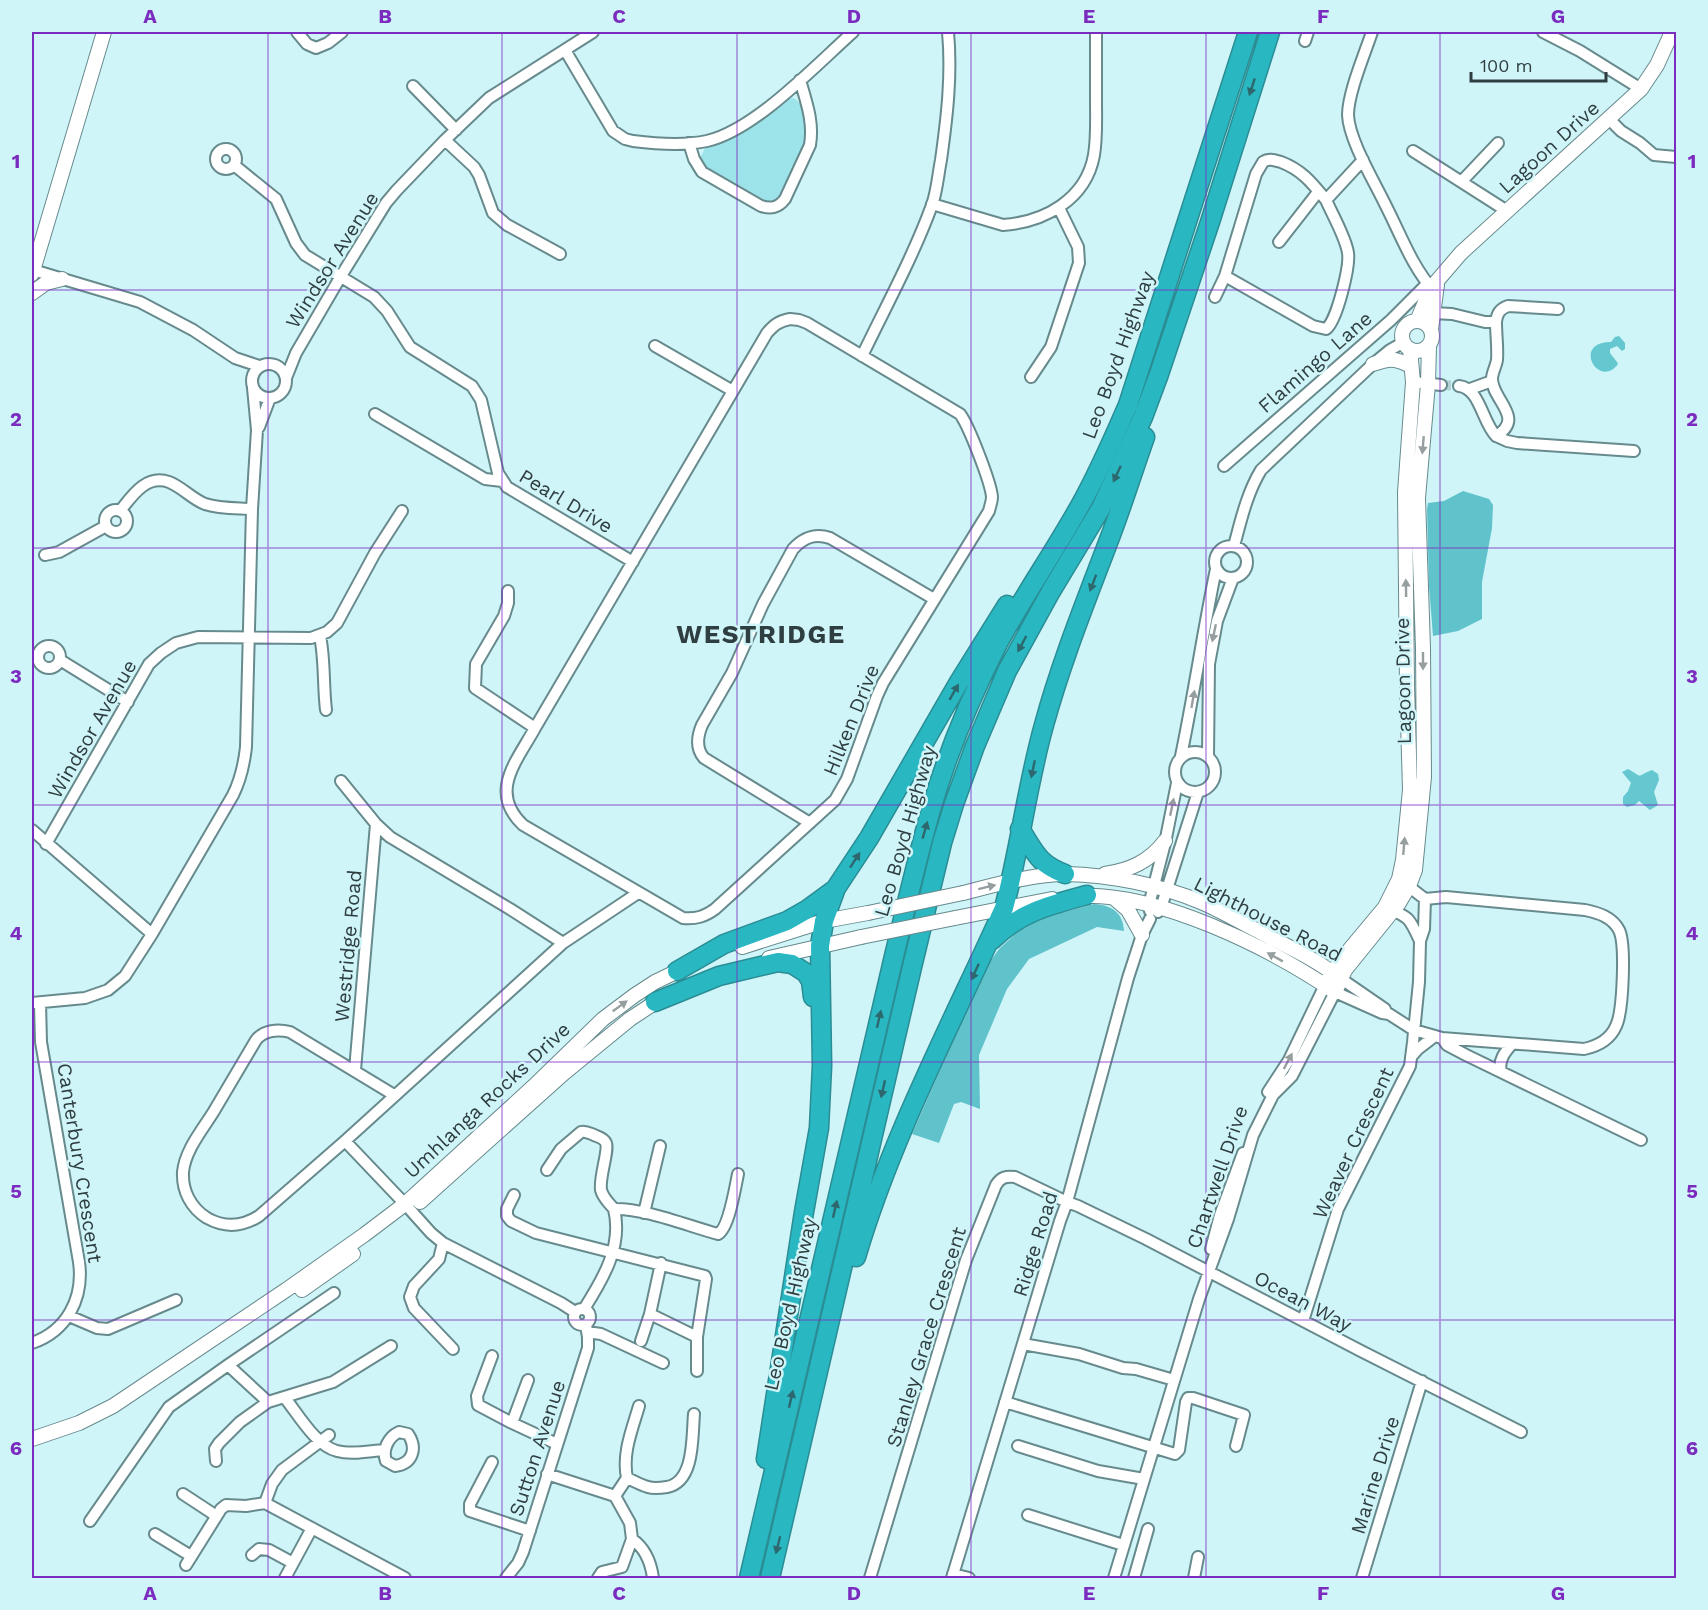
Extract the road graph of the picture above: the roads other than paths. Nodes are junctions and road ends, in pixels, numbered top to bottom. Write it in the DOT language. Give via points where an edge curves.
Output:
graph roads {
  1 [pos="104,32"];
  2 [pos="297,32"];
  3 [pos="342,32"];
  4 [pos="593,32"];
  5 [pos="853,32"];
  6 [pos="948,32"];
  7 [pos="1096,32"];
  8 [pos="1248,32"];
  9 [pos="1270,32"];
  10 [pos="1372,32"];
  11 [pos="1543,32"];
  12 [pos="1571,32"];
  13 [pos="1672,32"];
  14 [pos="1567,44"];
  15 [pos="565,50"];
  16 [pos="800,80"];
  17 [pos="414,86"];
  18 [pos="1641,89"];
  19 [pos="1609,119"];
  20 [pos="456,130"];
  21 [pos="445,140"];
  22 [pos="689,143"];
  23 [pos="1498,143"];
  24 [pos="1413,151"];
  25 [pos="1677,157"];
  26 [pos="1364,160"];
  27 [pos="234,165"];
  28 [pos="1462,181"];
  29 [pos="1322,196"];
  30 [pos="932,204"];
  31 [pos="1059,208"];
  32 [pos="1507,211"];
  33 [pos="1210,222"];
  34 [pos="1279,242"];
  35 [pos="560,254"];
  36 [pos="32,272"];
  37 [pos="341,276"];
  38 [pos="1225,276"];
  39 [pos="62,279"];
  40 [pos="1433,286"];
  41 [pos="32,293"];
  42 [pos="1215,297"];
  43 [pos="1558,309"];
  44 [pos="1433,312"];
  45 [pos="1417,321"];
  46 [pos="1496,322"];
  47 [pos="1431,329"];
  48 [pos="1429,345"];
  49 [pos="655,346"];
  50 [pos="1148,346"];
  51 [pos="1407,346"];
  52 [pos="296,353"];
  53 [pos="862,356"];
  54 [pos="235,358"];
  55 [pos="1373,364"];
  56 [pos="276,365"];
  57 [pos="260,366"];
  58 [pos="1411,366"];
  59 [pos="1031,377"];
  60 [pos="286,378"];
  61 [pos="1492,381"];
  62 [pos="1413,382"];
  63 [pos="252,384"];
  64 [pos="1434,384"];
  65 [pos="732,391"];
  66 [pos="270,398"];
  67 [pos="375,414"];
  68 [pos="1418,414"];
  69 [pos="257,430"];
  70 [pos="1496,436"];
  71 [pos="1634,451"];
  72 [pos="1224,466"];
  73 [pos="501,481"];
  74 [pos="252,509"];
  75 [pos="120,511"];
  76 [pos="402,511"];
  77 [pos="106,526"];
  78 [pos="1234,546"];
  79 [pos="45,555"];
  80 [pos="633,562"];
  81 [pos="1216,569"];
  82 [pos="1233,578"];
  83 [pos="508,591"];
  84 [pos="934,599"];
  85 [pos="320,636"];
  86 [pos="249,637"];
  87 [pos="60,660"];
  88 [pos="1407,686"];
  89 [pos="1423,686"];
  90 [pos="128,702"];
  91 [pos="326,710"];
  92 [pos="535,728"];
  93 [pos="1416,744"];
  94 [pos="1181,756"];
  95 [pos="1208,756"];
  96 [pos="341,781"];
  97 [pos="1177,783"];
  98 [pos="1198,792"];
  99 [pos="810,823"];
  100 [pos="376,824"];
  101 [pos="1020,829"];
  102 [pos="32,830"];
  103 [pos="1165,842"];
  104 [pos="46,844"];
  105 [pos="1065,874"];
  106 [pos="1088,876"];
  107 [pos="1011,881"];
  108 [pos="1404,883"];
  109 [pos="836,888"];
  110 [pos="1160,888"];
  111 [pos="638,893"];
  112 [pos="1087,895"];
  113 [pos="1109,896"];
  114 [pos="1425,899"];
  115 [pos="1155,907"];
  116 [pos="1004,908"];
  117 [pos="1395,911"];
  118 [pos="824,921"];
  119 [pos="152,934"];
  120 [pos="1142,935"];
  121 [pos="1420,941"];
  122 [pos="563,943"];
  123 [pos="987,945"];
  124 [pos="820,946"];
  125 [pos="1350,950"];
  126 [pos="1308,958"];
  127 [pos="677,971"];
  128 [pos="1337,975"];
  129 [pos="1330,989"];
  130 [pos="655,1002"];
  131 [pos="36,1003"];
  132 [pos="1389,1014"];
  133 [pos="1414,1030"];
  134 [pos="1439,1037"];
  135 [pos="1512,1044"];
  136 [pos="1411,1057"];
  137 [pos="355,1070"];
  138 [pos="1501,1071"];
  139 [pos="394,1095"];
  140 [pos="819,1128"];
  141 [pos="1641,1140"];
  142 [pos="345,1141"];
  143 [pos="660,1146"];
  144 [pos="547,1170"];
  145 [pos="738,1174"];
  146 [pos="514,1195"];
  147 [pos="1067,1202"];
  148 [pos="407,1207"];
  149 [pos="614,1209"];
  150 [pos="644,1213"];
  151 [pos="443,1242"];
  152 [pos="612,1252"];
  153 [pos="661,1263"];
  154 [pos="1207,1270"];
  155 [pos="334,1293"];
  156 [pos="176,1300"];
  157 [pos="579,1311"];
  158 [pos="650,1314"];
  159 [pos="69,1316"];
  160 [pos="1303,1321"];
  161 [pos="586,1329"];
  162 [pos="697,1337"];
  163 [pos="641,1341"];
  164 [pos="32,1343"];
  165 [pos="1023,1344"];
  166 [pos="391,1346"];
  167 [pos="453,1349"];
  168 [pos="492,1356"];
  169 [pos="663,1363"];
  170 [pos="228,1365"];
  171 [pos="697,1371"];
  172 [pos="528,1380"];
  173 [pos="1174,1380"];
  174 [pos="1422,1381"];
  175 [pos="285,1398"];
  176 [pos="268,1402"];
  177 [pos="1005,1402"];
  178 [pos="639,1406"];
  179 [pos="694,1414"];
  180 [pos="512,1424"];
  181 [pos="1521,1432"];
  182 [pos="329,1435"];
  183 [pos="32,1439"];
  184 [pos="320,1443"];
  185 [pos="557,1444"];
  186 [pos="32,1445"];
  187 [pos="1018,1446"];
  188 [pos="1236,1446"];
  189 [pos="1153,1448"];
  190 [pos="384,1450"];
  191 [pos="216,1461"];
  192 [pos="492,1462"];
  193 [pos="548,1474"];
  194 [pos="627,1478"];
  195 [pos="1144,1479"];
  196 [pos="183,1494"];
  197 [pos="615,1496"];
  198 [pos="265,1503"];
  199 [pos="787,1511"];
  200 [pos="216,1515"];
  201 [pos="1028,1515"];
  202 [pos="90,1521"];
  203 [pos="312,1528"];
  204 [pos="1148,1529"];
  205 [pos="530,1531"];
  206 [pos="155,1534"];
  207 [pos="632,1539"];
  208 [pos="1123,1545"];
  209 [pos="252,1555"];
  210 [pos="1198,1557"];
  211 [pos="293,1563"];
  212 [pos="952,1576"];
  213 [pos="397,1577"];
  214 [pos="1114,1577"];
  215 [pos="285,1578"];
  216 [pos="506,1578"];
  217 [pos="598,1578"];
  218 [pos="653,1578"];
  219 [pos="748,1578"];
  220 [pos="770,1578"];
  221 [pos="870,1578"];
  222 [pos="969,1578"];
  223 [pos="1127,1578"];
  224 [pos="1134,1578"];
  225 [pos="1194,1578"];
  226 [pos="1362,1578"];
  1 -- 36 [label="street"];
  2 -- 3 [label="street" via="316,48"];
  4 -- 15 [label="street, Windsor Avenue"];
  5 -- 16 [label="street"];
  6 -- 30 [label="street" via="949,104"];
  7 -- 31 [label="street" via="1094,158 1075,194"];
  8 -- 50 [label="highway, Leo Boyd Highway"];
  9 -- 33 [label="highway, Leo Boyd Highway, one-way"];
  10 -- 26 [label="street" via="1348,108 1350,127"];
  11 -- 14 [label="street"];
  12 -- 14 [label="street"];
  13 -- 18 [label="street, Lagoon Drive"];
  14 -- 18 [label="street"];
  15 -- 20 [label="street, Windsor Avenue" via="505,86"];
  15 -- 22 [label="street" via="618,135 633,141"];
  16 -- 22 [label="street" via="735,129 708,141"];
  16 -- 22 [label="street" via="810,117 810,145 780,205 761,206 702,172"];
  17 -- 20 [label="street"];
  18 -- 19 [label="street, Lagoon Drive"];
  19 -- 25 [label="street" via="1654,154"];
  19 -- 32 [label="street, Lagoon Drive"];
  20 -- 21 [label="street, Windsor Avenue"];
  21 -- 35 [label="street" via="474,167 494,213 507,225"];
  21 -- 37 [label="street, Windsor Avenue" via="386,203"];
  23 -- 28 [label="street"];
  24 -- 28 [label="street"];
  26 -- 29 [label="street"];
  26 -- 40 [label="street" via="1418,270"];
  27 -- 37 [label="street, Pearl Drive" via="276,199 299,249"];
  28 -- 32 [label="street"];
  29 -- 34 [label="street"];
  29 -- 38 [label="street" via="1293,166 1271,159 1263,162"];
  29 -- 38 [label="street" via="1348,254 1344,283 1330,326 1313,326"];
  30 -- 31 [label="street" via="1003,225"];
  30 -- 53 [label="street"];
  31 -- 59 [label="street" via="1078,247 1079,263 1051,347"];
  32 -- 40 [label="street, Lagoon Drive" via="1461,253"];
  33 -- 101 [label="highway, one-way" via="1173,357 1044,722"];
  33 -- 199 [label="highway, Leo Boyd Highway, one-way" via="1143,417 1101,508 1007,671 954,804 914,957"];
  36 -- 39 [label="street"];
  37 -- 52 [label="street, Windsor Avenue"];
  37 -- 73 [label="street, Pearl Drive" via="382,304 410,347 472,386 484,409"];
  38 -- 42 [label="street"];
  39 -- 41 [label="street" via="46,283"];
  39 -- 54 [label="street" via="140,302"];
  40 -- 44 [label="street"];
  40 -- 45 [label="street, Lagoon Drive"];
  40 -- 72 [label="street, Flamingo Lane"];
  43 -- 46 [label="street" via="1508,306 1498,312"];
  44 -- 46 [label="street"];
  44 -- 47 [label="street"];
  45 -- 47 [label="street"];
  45 -- 51 [label="street" via="1405,326 1402,334"];
  46 -- 61 [label="street" via="1497,359"];
  47 -- 48 [label="street"];
  48 -- 51 [label="street" via="1418,351"];
  48 -- 64 [label="street, Lagoon Drive"];
  49 -- 65 [label="street"];
  109 -- 50 [label="highway, one-way" via="1078,492"];
  219 -- 50 [label="highway, Leo Boyd Highway, one-way" via="933,804 978,686 1029,587 1106,455"];
  51 -- 55 [label="street" via="1390,350"];
  51 -- 58 [label="street, Lagoon Drive"];
  52 -- 56 [label="street, Windsor Avenue"];
  52 -- 60 [label="street, Windsor Avenue"];
  53 -- 65 [label="street, Hilken Drive" via="799,320 782,320 767,333"];
  53 -- 84 [label="street, Hilken Drive" via="960,414 990,488 989,511"];
  54 -- 57 [label="street"];
  54 -- 63 [label="street"];
  55 -- 58 [label="street" via="1398,359"];
  55 -- 78 [label="street" via="1261,470"];
  56 -- 57 [label="street"];
  56 -- 60 [label="street"];
  57 -- 63 [label="street" via="252,375"];
  58 -- 62 [label="street, Lagoon Drive"];
  60 -- 66 [label="street" via="284,389"];
  61 -- 70 [label="street" via="1509,422"];
  61 -- 70 [label="street" via="1464,388 1477,401"];
  62 -- 64 [label="street"];
  62 -- 68 [label="street, Lagoon Drive"];
  63 -- 66 [label="street" via="259,395"];
  63 -- 69 [label="street"];
  64 -- 68 [label="street, Lagoon Drive"];
  65 -- 80 [label="street, Hilken Drive"];
  66 -- 69 [label="street"];
  67 -- 73 [label="street" via="485,479"];
  88 -- 68 [label="street, Lagoon Drive, one-way" via="1405,492"];
  68 -- 89 [label="street, Lagoon Drive, one-way"];
  69 -- 74 [label="street"];
  70 -- 71 [label="street" via="1517,443"];
  73 -- 80 [label="street, Pearl Drive" via="514,493"];
  74 -- 75 [label="street" via="216,507 169,482 152,481 137,490"];
  74 -- 86 [label="street"];
  75 -- 77 [label="street" via="109,512"];
  75 -- 77 [label="street" via="126,520 122,530 111,531"];
  76 -- 85 [label="street" via="342,615"];
  77 -- 79 [label="street" via="59,552"];
  78 -- 81 [label="street" via="1224,547 1217,554"];
  78 -- 82 [label="street" via="1243,550 1248,560 1246,570"];
  80 -- 92 [label="street, Hilken Drive"];
  81 -- 82 [label="street"];
  94 -- 81 [label="street, one-way"];
  82 -- 95 [label="street, one-way" via="1217,621 1209,664"];
  83 -- 92 [label="street" via="504,616 476,664 475,688"];
  84 -- 99 [label="street, Hilken Drive" via="880,689 843,788"];
  84 -- 99 [label="street" via="822,536 800,542 769,592 732,673 702,725 698,748 704,758"];
  85 -- 86 [label="street, Windsor Avenue"];
  85 -- 91 [label="street"];
  86 -- 90 [label="street, Windsor Avenue" via="198,638 176,643 150,664"];
  86 -- 119 [label="street" via="246,747 240,781"];
  87 -- 90 [label="street"];
  88 -- 89 [label="street"];
  88 -- 93 [label="street, Lagoon Drive"];
  89 -- 93 [label="street, Lagoon Drive"];
  90 -- 104 [label="street, Windsor Avenue"];
  92 -- 111 [label="street, Hilken Drive" via="508,780 506,798 514,817"];
  93 -- 108 [label="street, Lagoon Drive" via="1424,777 1413,825 1415,870"];
  94 -- 95 [label="street" via="1192,752"];
  94 -- 97 [label="street" via="1174,772"];
  95 -- 98 [label="street" via="1214,766 1214,778"];
  96 -- 100 [label="street"];
  97 -- 98 [label="street"];
  103 -- 97 [label="street, one-way"];
  98 -- 110 [label="street" via="1185,836"];
  99 -- 111 [label="street, Hilken Drive" via="706,915 683,918"];
  100 -- 122 [label="street" via="410,850"];
  100 -- 137 [label="street, Westridge Road"];
  101 -- 105 [label="highway" via="1042,862"];
  101 -- 107 [label="highway"];
  102 -- 104 [label="street"];
  103 -- 106 [label="street" via="1132,868"];
  103 -- 110 [label="street"];
  104 -- 119 [label="street"];
  105 -- 106 [label="street, Lighthouse Road"];
  105 -- 107 [label="street, Lighthouse Road"];
  106 -- 110 [label="street, Lighthouse Road"];
  107 -- 116 [label="highway"];
  118 -- 107 [label="street, Umhlanga Rocks Drive, one-way, bridge"];
  108 -- 114 [label="street"];
  108 -- 117 [label="street, Lagoon Drive"];
  109 -- 118 [label="highway"];
  109 -- 127 [label="highway" via="793,918 724,944"];
  110 -- 115 [label="street"];
  110 -- 126 [label="street, Lighthouse Road" via="1216,909"];
  111 -- 122 [label="street"];
  112 -- 113 [label="street, Lighthouse Road"];
  112 -- 116 [label="street, Lighthouse Road"];
  112 -- 123 [label="highway" via="1024,916"];
  113 -- 115 [label="street, Lighthouse Road"];
  113 -- 120 [label="street" via="1128,910"];
  114 -- 117 [label="street"];
  114 -- 121 [label="street, Weaver Crescent"];
  114 -- 135 [label="street" via="1446,897 1585,910 1606,916 1619,929 1624,954 1622,985 1617,1025 1607,1039 1584,1049"];
  115 -- 120 [label="street, Ridge Road"];
  129 -- 115 [label="street, Lighthouse Road, one-way" via="1245,941"];
  116 -- 123 [label="highway"];
  116 -- 124 [label="street, Umhlanga Rocks Drive, bridge"];
  117 -- 121 [label="street" via="1412,921"];
  117 -- 125 [label="street, Lagoon Drive"];
  117 -- 128 [label="street, Lagoon Drive"];
  118 -- 124 [label="highway"];
  118 -- 127 [label="street, Umhlanga Rocks Drive"];
  119 -- 131 [label="street" via="125,976 108,990 85,998"];
  120 -- 147 [label="street, Ridge Road"];
  121 -- 133 [label="street, Weaver Crescent"];
  122 -- 139 [label="street"];
  123 -- 199 [label="highway, one-way" via="917,1099 862,1235"];
  124 -- 130 [label="street, Umhlanga Rocks Drive" via="724,969"];
  124 -- 140 [label="highway"];
  125 -- 126 [label="street" via="1334,958"];
  125 -- 128 [label="street, Lagoon Drive"];
  126 -- 128 [label="street, Lighthouse Road"];
  148 -- 127 [label="street, Umhlanga Rocks Drive, one-way" via="603,1019"];
  128 -- 129 [label="street, Lagoon Drive"];
  128 -- 132 [label="street, Lighthouse Road"];
  129 -- 132 [label="street, Lighthouse Road"];
  129 -- 154 [label="street, Chartwell Drive" via="1250,1125 1220,1215"];
  130 -- 140 [label="highway" via="710,979 755,967 785,962 802,969 813,990"];
  130 -- 148 [label="street, Umhlanga Rocks Drive" via="564,1073"];
  131 -- 159 [label="street, Canterbury Crescent" via="80,1270 77,1299"];
  132 -- 133 [label="street, Lighthouse Road"];
  133 -- 134 [label="street, Lighthouse Road"];
  133 -- 136 [label="street, Weaver Crescent"];
  134 -- 135 [label="street"];
  134 -- 136 [label="street"];
  134 -- 138 [label="street" via="1447,1045"];
  135 -- 138 [label="street" via="1501,1059"];
  136 -- 160 [label="street, Weaver Crescent" via="1407,1074 1336,1214"];
  137 -- 139 [label="street"];
  137 -- 142 [label="street" via="287,1031 272,1031 259,1037 191,1148 183,1172 188,1198 199,1213 216,1223 232,1226 251,1221"];
  138 -- 141 [label="street"];
  139 -- 142 [label="street"];
  140 -- 219 [label="highway"];
  142 -- 148 [label="street"];
  143 -- 150 [label="street"];
  144 -- 149 [label="street" via="557,1154 581,1132 602,1138 606,1148 602,1192"];
  145 -- 150 [label="street" via="720,1234"];
  146 -- 152 [label="street" via="506,1212 512,1221 536,1233"];
  147 -- 154 [label="street, Ocean Way"];
  147 -- 165 [label="street, Ridge Road"];
  147 -- 221 [label="street, Stanley Grace Crescent" via="1015,1177 1003,1178 996,1185 966,1260"];
  148 -- 151 [label="street"];
  148 -- 183 [label="street, Umhlanga Rocks Drive" via="120,1402 79,1424"];
  148 -- 186 [label="street, Umhlanga Rocks Drive" via="326,1274 124,1407 98,1423"];
  149 -- 150 [label="street"];
  149 -- 152 [label="street" via="617,1226"];
  151 -- 157 [label="street"];
  151 -- 167 [label="street" via="439,1259 414,1286 410,1297 414,1308"];
  152 -- 153 [label="street"];
  152 -- 157 [label="street" via="606,1274"];
  153 -- 158 [label="street"];
  153 -- 162 [label="street" via="705,1276"];
  154 -- 160 [label="street, Ocean Way"];
  154 -- 173 [label="street, Chartwell Drive"];
  155 -- 170 [label="street"];
  156 -- 159 [label="street" via="108,1329"];
  157 -- 161 [label="street, Sutton Avenue" via="589,1314"];
  158 -- 162 [label="street"];
  158 -- 163 [label="street"];
  159 -- 164 [label="street, Canterbury Crescent" via="50,1335"];
  160 -- 174 [label="street, Ocean Way"];
  161 -- 169 [label="street"];
  161 -- 185 [label="street, Sutton Avenue" via="588,1348"];
  162 -- 171 [label="street"];
  165 -- 173 [label="street" via="1079,1354"];
  165 -- 177 [label="street, Ridge Road"];
  166 -- 175 [label="street" via="333,1382"];
  168 -- 180 [label="street" via="477,1403"];
  170 -- 176 [label="street"];
  170 -- 202 [label="street" via="172,1404"];
  172 -- 180 [label="street"];
  173 -- 189 [label="street, Chartwell Drive"];
  174 -- 181 [label="street, Ocean Way"];
  174 -- 226 [label="street, Marine Drive"];
  175 -- 176 [label="street"];
  175 -- 184 [label="street"];
  176 -- 191 [label="street" via="219,1443"];
  177 -- 189 [label="street"];
  177 -- 212 [label="street, Ridge Road"];
  178 -- 194 [label="street" via="626,1452"];
  179 -- 194 [label="street" via="691,1453 681,1480 674,1486 653,1488"];
  180 -- 185 [label="street"];
  182 -- 184 [label="street"];
  184 -- 190 [label="street" via="338,1452"];
  184 -- 198 [label="street" via="282,1470"];
  185 -- 193 [label="street, Sutton Avenue"];
  187 -- 195 [label="street" via="1098,1471"];
  188 -- 189 [label="street" via="1245,1415 1188,1398 1178,1452"];
  189 -- 195 [label="street, Chartwell Drive"];
  192 -- 205 [label="street" via="470,1510"];
  193 -- 197 [label="street"];
  193 -- 205 [label="street, Sutton Avenue"];
  194 -- 197 [label="street"];
  195 -- 208 [label="street, Chartwell Drive"];
  196 -- 200 [label="street"];
  197 -- 207 [label="street" via="630,1523"];
  198 -- 200 [label="street" via="226,1505"];
  198 -- 203 [label="street"];
  199 -- 220 [label="highway, Leo Boyd Highway, one-way"];
  200 -- 206 [label="street" via="189,1560"];
  201 -- 208 [label="street"];
  203 -- 211 [label="street"];
  203 -- 213 [label="street"];
  204 -- 224 [label="street"];
  205 -- 216 [label="street, Sutton Avenue" via="518,1563"];
  207 -- 217 [label="street" via="622,1567 602,1572"];
  207 -- 218 [label="street" via="645,1552"];
  208 -- 214 [label="street, Chartwell Drive"];
  209 -- 211 [label="street" via="269,1550"];
  210 -- 225 [label="street"];
  211 -- 215 [label="street"];
  212 -- 222 [label="street"];
  214 -- 223 [label="street"];
}
